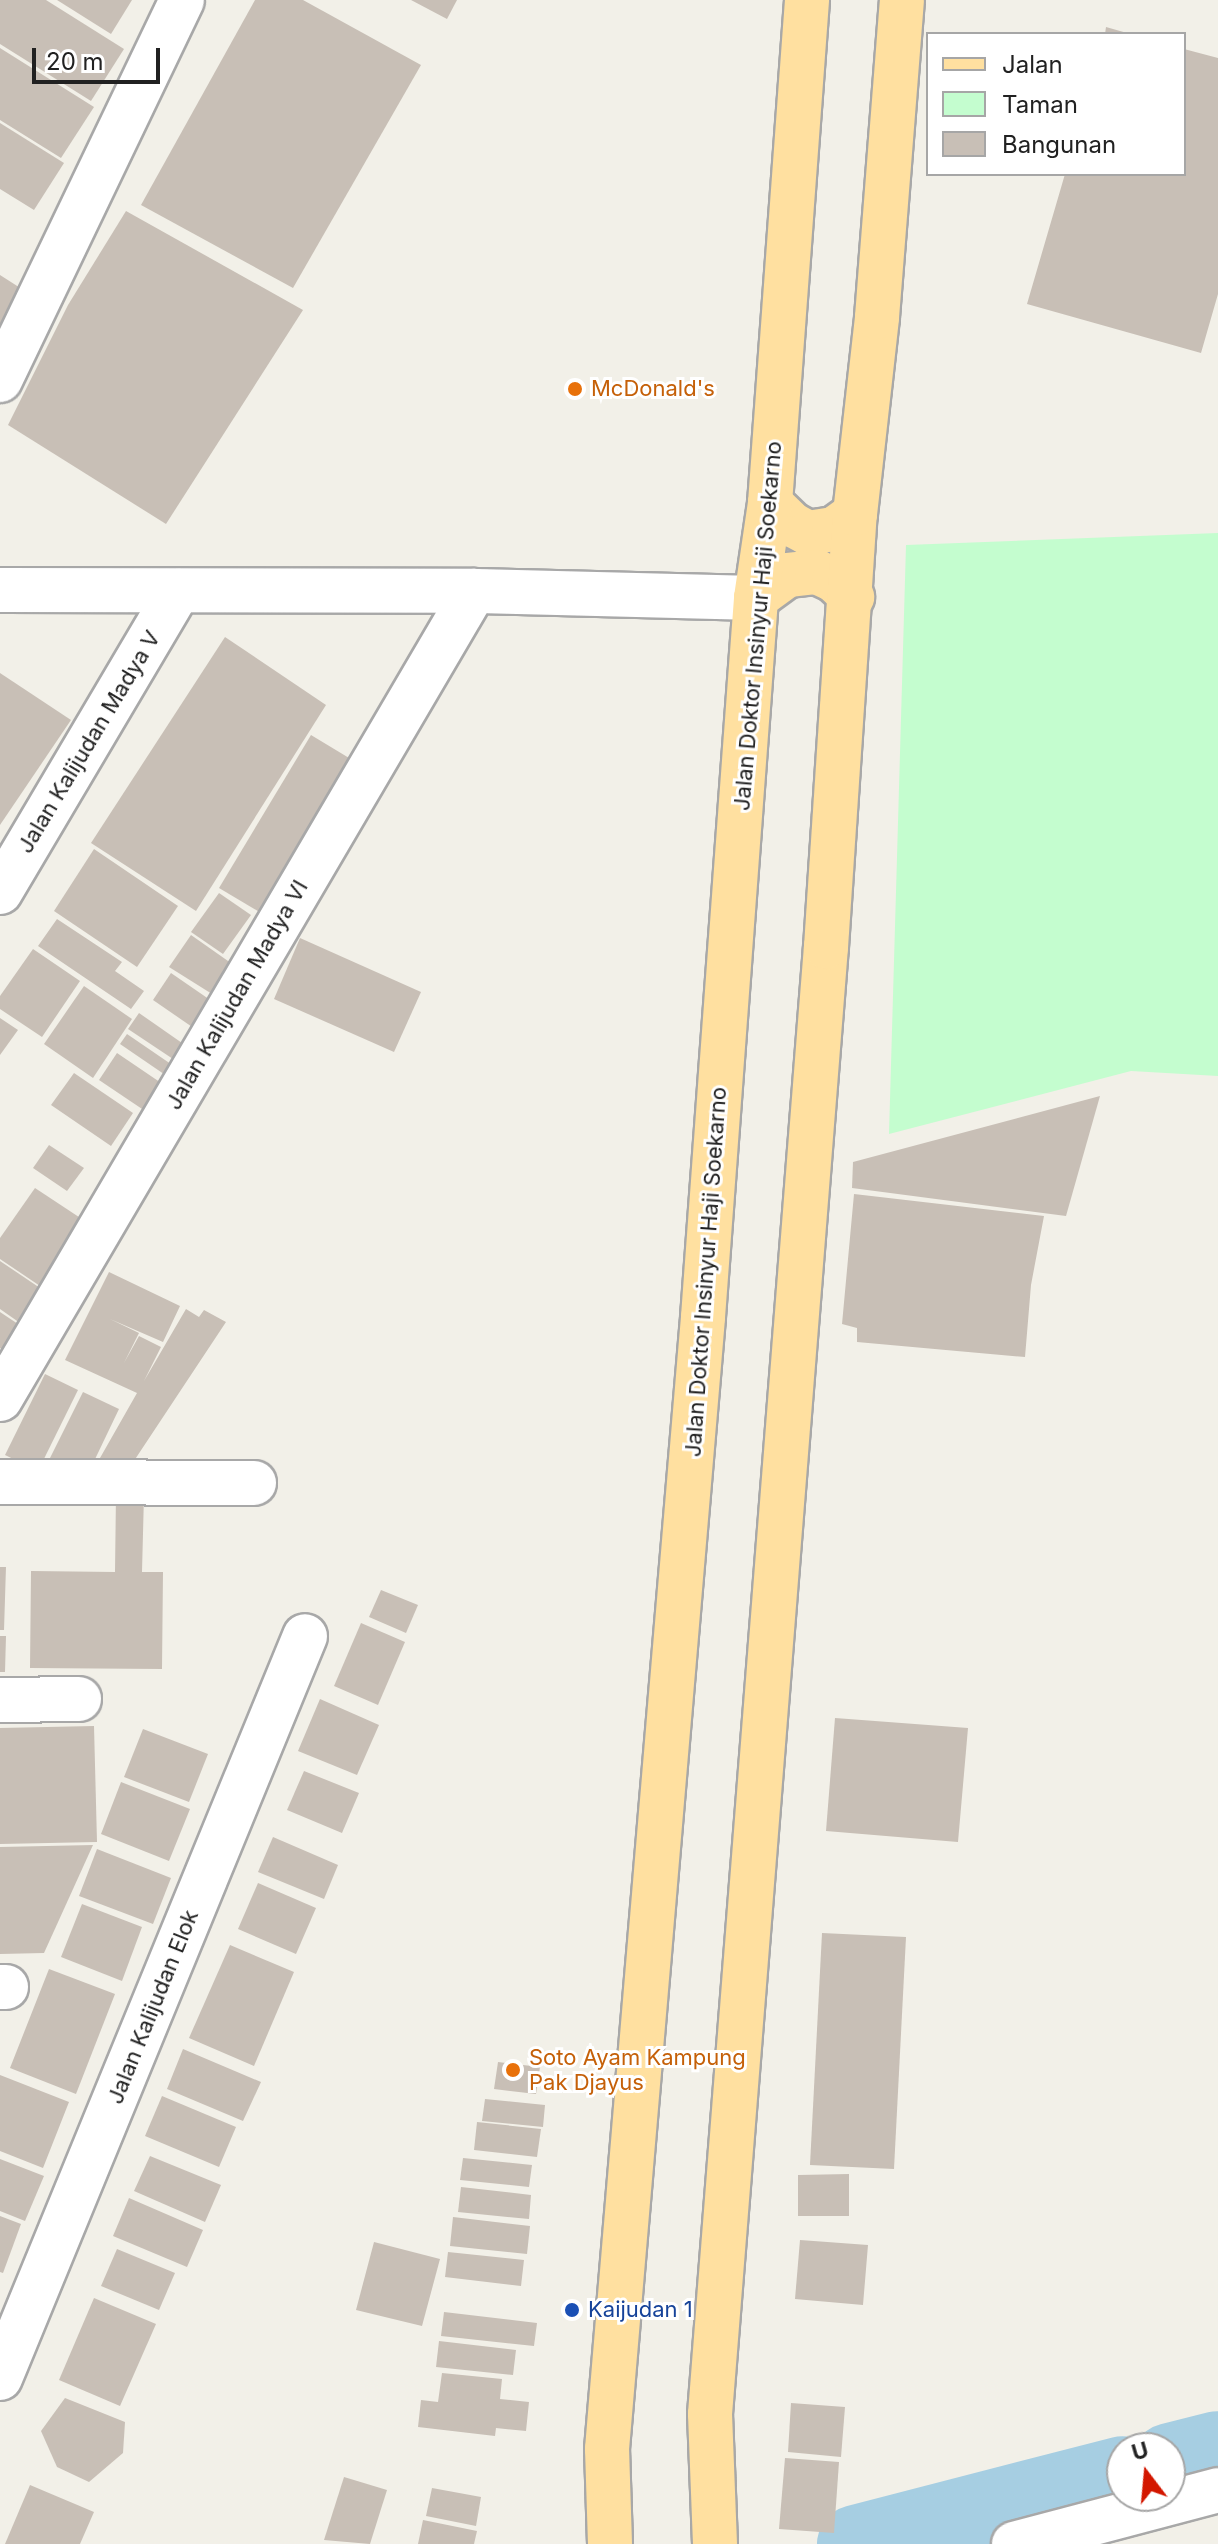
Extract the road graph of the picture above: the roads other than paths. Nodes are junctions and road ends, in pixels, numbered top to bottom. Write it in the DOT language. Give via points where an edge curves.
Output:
graph roads {
  1 [pos="182,0"];
  2 [pos="807,0"];
  3 [pos="902,0"];
  4 [pos="0,380"];
  5 [pos="770,503"];
  6 [pos="855,514"];
  7 [pos="0,590"];
  8 [pos="178,591"];
  9 [pos="474,591"];
  10 [pos="852,597"];
  11 [pos="756,598"];
  12 [pos="0,892"];
  13 [pos="0,1399"];
  14 [pos="0,1482"];
  15 [pos="254,1483"];
  16 [pos="305,1636"];
  17 [pos="79,1699"];
  18 [pos="0,1700"];
  19 [pos="0,2378"];
  20 [pos="1218,2490"];
  21 [pos="610,2544"];
  22 [pos="715,2544"];
  23 [pos="1014,2544"];
  1 -- 4 [label="street"];
  2 -- 5 [label="main road, Jalan Doktor Insinyur Haji Soekarno"];
  3 -- 6 [label="main road"];
  5 -- 6 [label="main road" via="808,533 834,529"];
  5 -- 11 [label="main road, Jalan Doktor Insinyur Haji Soekarno"];
  6 -- 10 [label="main road"];
  7 -- 8 [label="street"];
  8 -- 9 [label="street"];
  8 -- 12 [label="street, Jalan Kalijudan Madya V"];
  9 -- 11 [label="street"];
  9 -- 13 [label="street, Jalan Kalijudan Madya VI"];
  10 -- 11 [label="main road" via="817,572 788,575"];
  10 -- 22 [label="main road" via="710,2414"];
  11 -- 21 [label="main road, Jalan Doktor Insinyur Haji Soekarno" via="703,1317 607,2449"];
  14 -- 15 [label="street"];
  16 -- 19 [label="street, Jalan Kalijudan Elok"];
  17 -- 18 [label="street"];
  20 -- 23 [label="street"];
}
